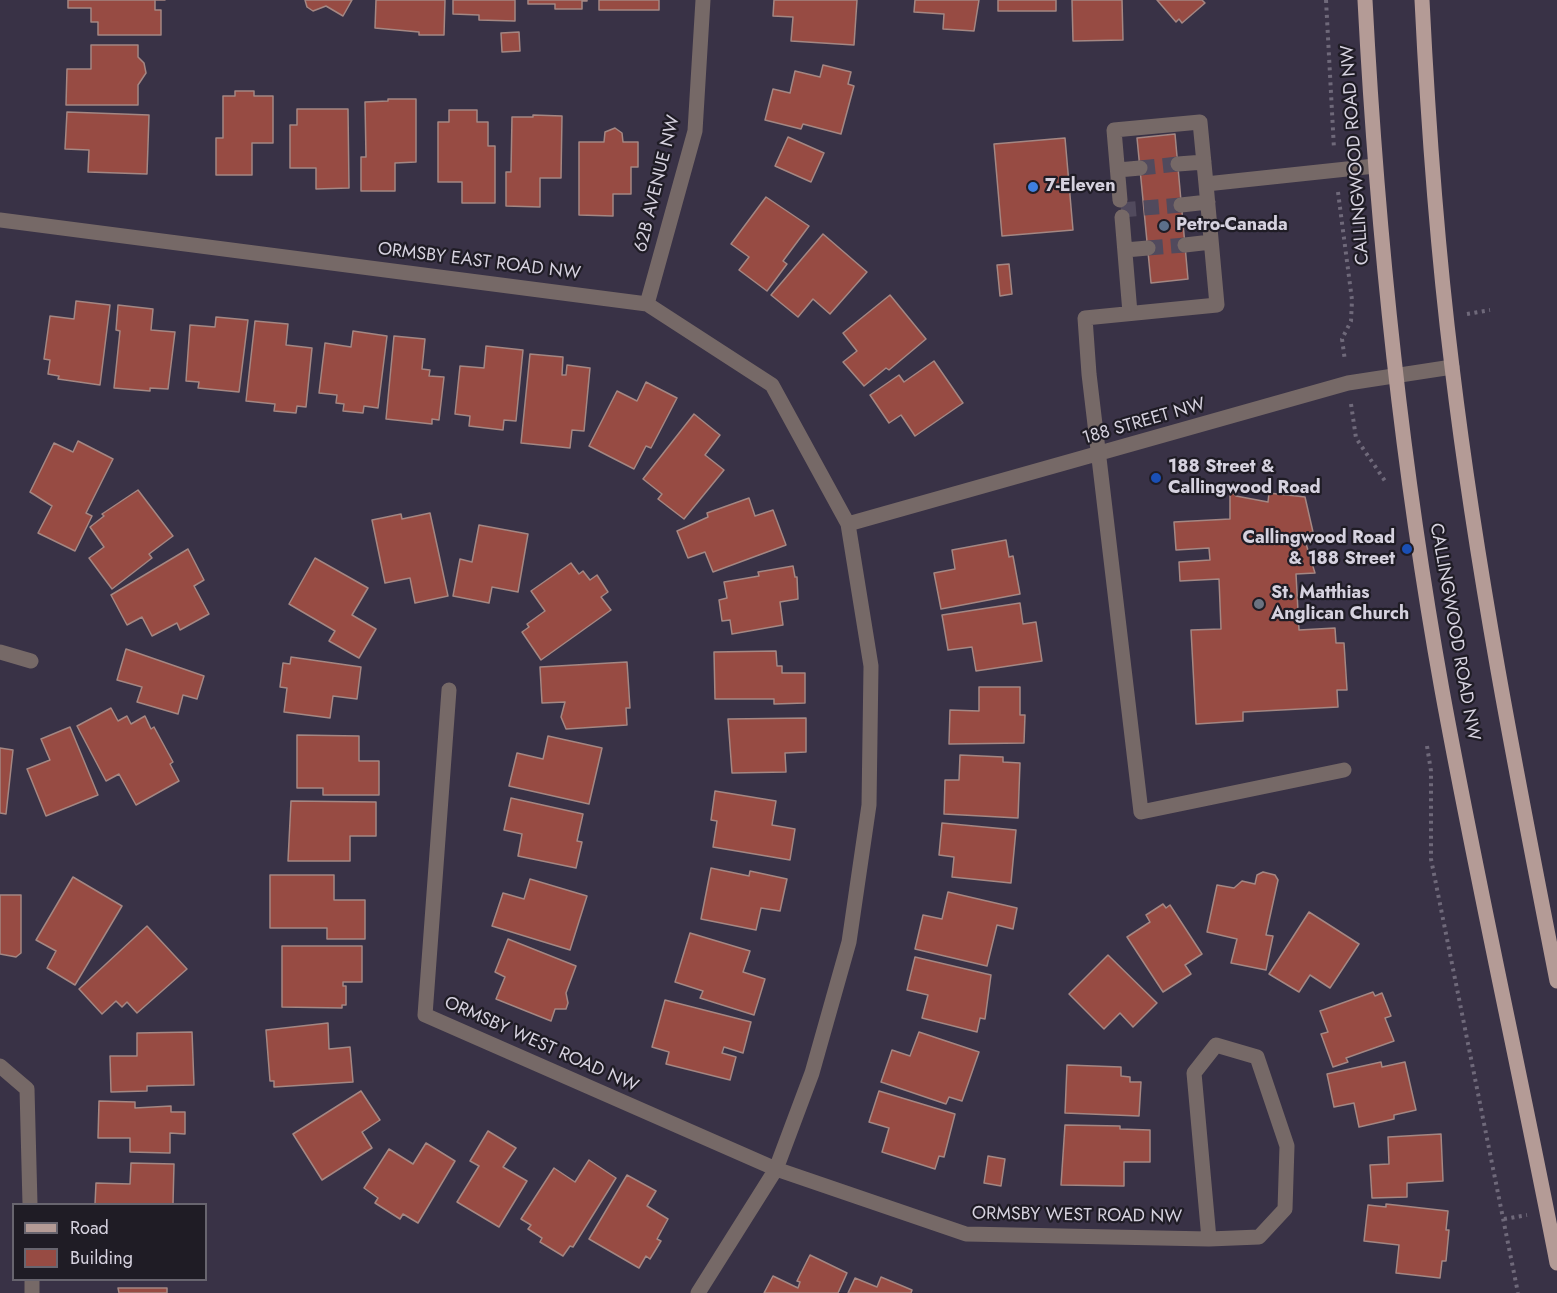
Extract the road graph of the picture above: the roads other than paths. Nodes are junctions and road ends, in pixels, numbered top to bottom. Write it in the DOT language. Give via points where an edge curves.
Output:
graph roads {
  1 [pos="703,0"];
  2 [pos="1365,0"];
  3 [pos="1422,0"];
  4 [pos="1204,162"];
  5 [pos="1178,164"];
  6 [pos="1376,166"];
  7 [pos="1140,168"];
  8 [pos="1118,170"];
  9 [pos="1206,184"];
  10 [pos="1120,200"];
  11 [pos="1208,202"];
  12 [pos="1181,205"];
  13 [pos="1122,217"];
  14 [pos="0,220"];
  15 [pos="1212,242"];
  16 [pos="1185,245"];
  17 [pos="1148,248"];
  18 [pos="1125,250"];
  19 [pos="647,304"];
  20 [pos="1130,314"];
  21 [pos="1452,367"];
  22 [pos="1395,376"];
  23 [pos="1099,456"];
  24 [pos="848,524"];
  25 [pos="0,652"];
  26 [pos="31,662"];
  27 [pos="449,690"];
  28 [pos="1344,770"];
  29 [pos="1557,981"];
  30 [pos="0,1066"];
  31 [pos="776,1168"];
  32 [pos="30,1203"];
  33 [pos="1209,1239"];
  34 [pos="1557,1262"];
  35 [pos="698,1293"];
  1 -- 19 [label="street, 62B AVENUE NW" via="694,131"];
  2 -- 6 [label="main road, CALLINGWOOD ROAD NW"];
  3 -- 21 [label="main road, CALLINGWOOD ROAD NW" via="1427,98"];
  4 -- 5 [label="street"];
  4 -- 8 [label="street" via="1200,122 1189,123 1114,130"];
  4 -- 9 [label="street"];
  6 -- 9 [label="street"];
  6 -- 22 [label="main road, CALLINGWOOD ROAD NW"];
  7 -- 8 [label="street"];
  8 -- 10 [label="street"];
  9 -- 11 [label="street"];
  11 -- 12 [label="street"];
  11 -- 15 [label="street"];
  13 -- 18 [label="street"];
  14 -- 19 [label="street, ORMSBY EAST ROAD NW"];
  15 -- 16 [label="street"];
  15 -- 20 [label="street" via="1216,305"];
  17 -- 18 [label="street"];
  18 -- 20 [label="street"];
  19 -- 24 [label="street, ORMSBY EAST ROAD NW" via="772,385"];
  20 -- 23 [label="street" via="1085,318"];
  21 -- 22 [label="street, 188 STREET NW"];
  21 -- 29 [label="main road, CALLINGWOOD ROAD NW" via="1500,688"];
  22 -- 23 [label="street, 188 STREET NW" via="1348,383"];
  22 -- 34 [label="main road, CALLINGWOOD ROAD NW" via="1442,690"];
  23 -- 24 [label="street, 188 STREET NW"];
  23 -- 28 [label="street" via="1141,812"];
  24 -- 31 [label="street" via="871,666 868,805 849,942 812,1073"];
  25 -- 26 [label="street"];
  27 -- 31 [label="street, ORMSBY WEST ROAD NW" via="425,1016"];
  30 -- 32 [label="street" via="27,1089"];
  31 -- 33 [label="street, ORMSBY WEST ROAD NW" via="966,1234"];
  31 -- 35 [label="street"];
  33 -- 33 [label="street, ORMSBY WEST ROAD NW" via="1259,1237 1285,1209 1287,1146 1257,1057 1215,1045 1194,1073"];
}
